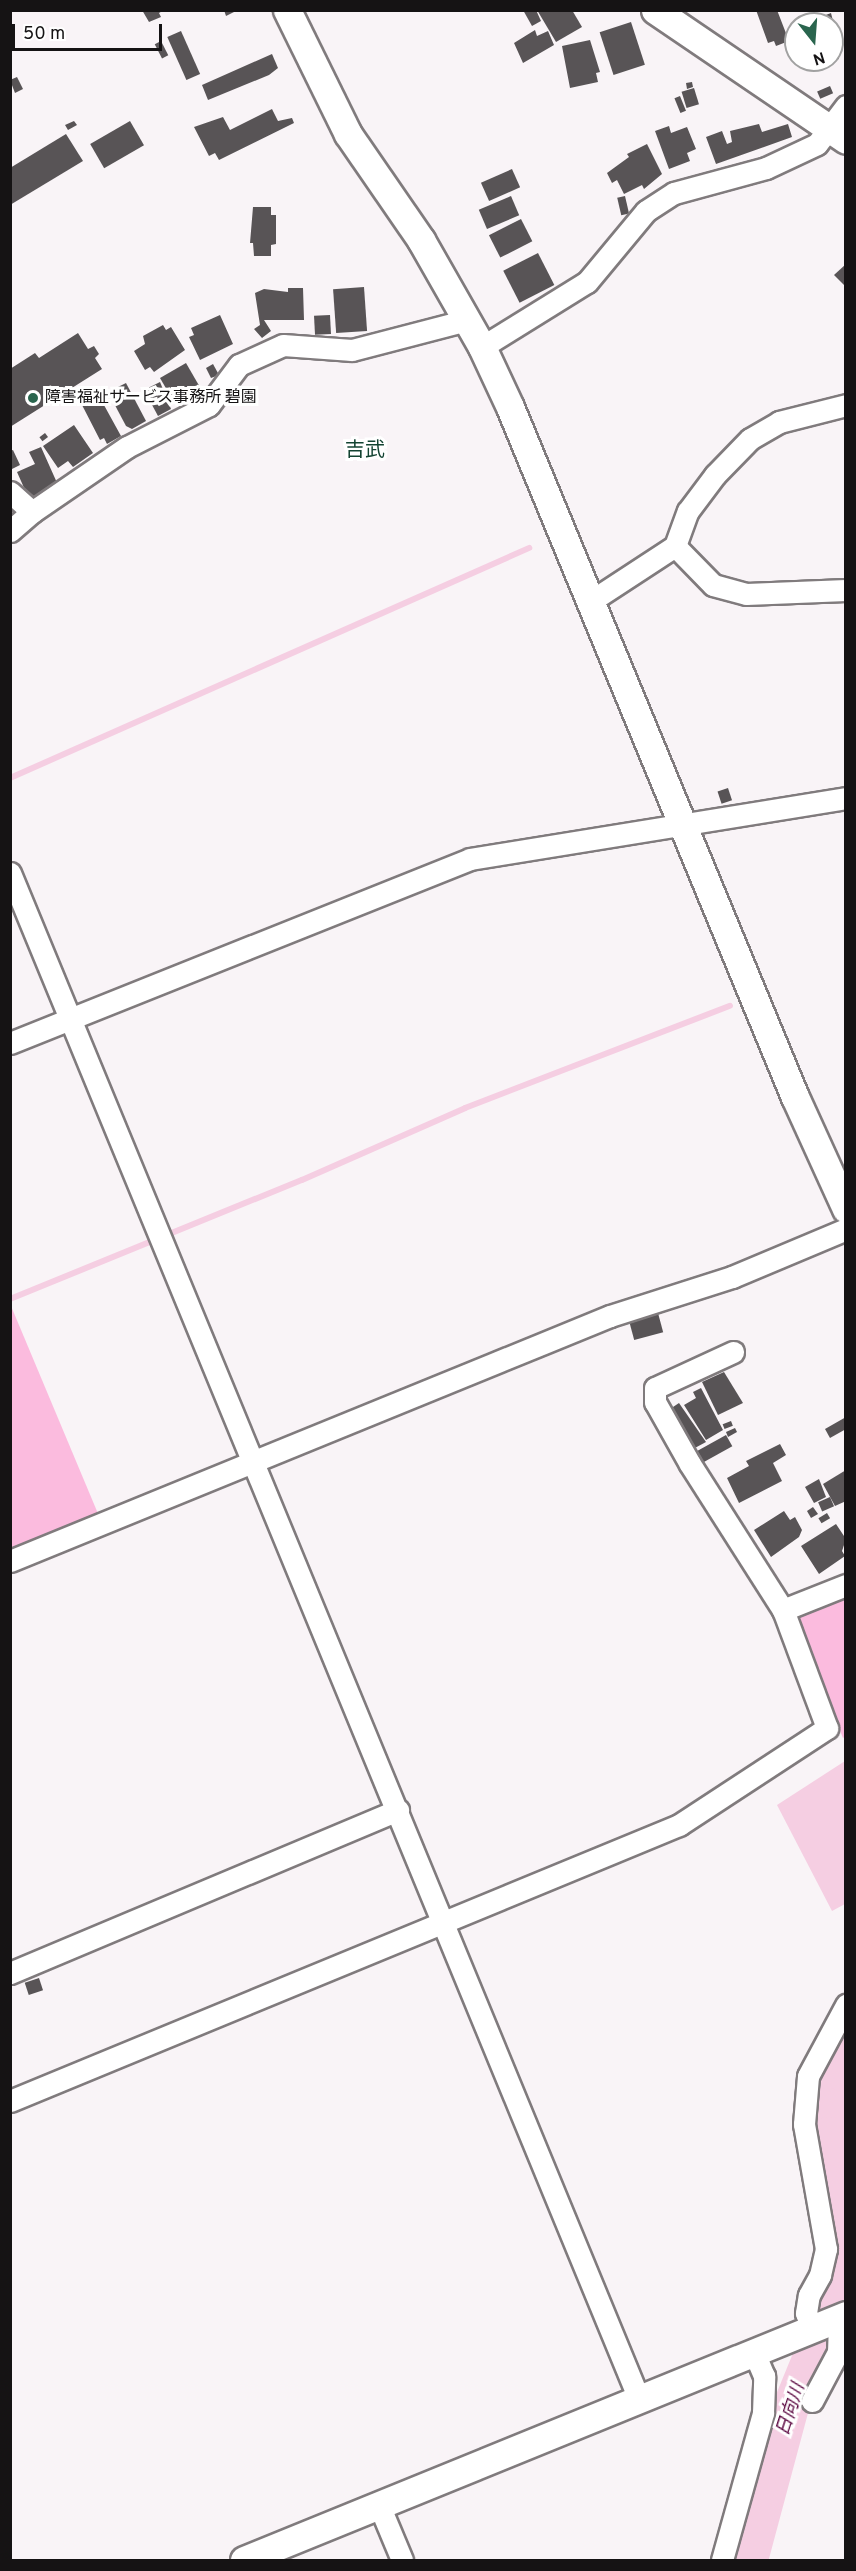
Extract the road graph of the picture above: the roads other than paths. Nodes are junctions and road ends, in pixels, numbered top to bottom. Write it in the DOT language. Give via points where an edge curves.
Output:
graph roads {
  1 [pos="287,10"];
  2 [pos="655,10"];
  3 [pos="846,106"];
  4 [pos="837,134"];
  5 [pos="466,320"];
  6 [pos="482,347"];
  7 [pos="846,405"];
  8 [pos="10,492"];
  9 [pos="32,512"];
  10 [pos="10,531"];
  11 [pos="675,546"];
  12 [pos="846,590"];
  13 [pos="591,601"];
  14 [pos="846,798"];
  15 [pos="682,824"];
  16 [pos="10,873"];
  17 [pos="70,1018"];
  18 [pos="10,1043"];
  19 [pos="846,1209"];
  20 [pos="846,1229"];
  21 [pos="733,1352"];
  22 [pos="254,1461"];
  23 [pos="10,1561"];
  24 [pos="846,1585"];
  25 [pos="783,1610"];
  26 [pos="398,1810"];
  27 [pos="444,1923"];
  28 [pos="10,1972"];
  29 [pos="846,2006"];
  30 [pos="10,2101"];
  31 [pos="842,2317"];
  32 [pos="809,2329"];
  33 [pos="754,2352"];
  34 [pos="639,2399"];
  35 [pos="812,2401"];
  36 [pos="379,2505"];
  37 [pos="244,2560"];
  38 [pos="402,2560"];
  39 [pos="722,2560"];
  1 -- 5 [label="street" via="348,134 421,240"];
  2 -- 4 [label="street"];
  3 -- 4 [label="street"];
  4 -- 6 [label="street" via="766,168 674,193 646,211 587,282"];
  5 -- 6 [label="street"];
  5 -- 9 [label="street" via="352,350 283,345 239,365 209,405 127,447"];
  6 -- 13 [label="street"];
  7 -- 11 [label="street" via="779,422 750,439 715,475 688,511"];
  8 -- 9 [label="street"];
  9 -- 10 [label="street"];
  11 -- 12 [label="street" via="713,585 746,594"];
  11 -- 13 [label="street"];
  13 -- 15 [label="street"];
  14 -- 15 [label="street"];
  15 -- 17 [label="street" via="470,860"];
  15 -- 19 [label="street"];
  16 -- 17 [label="street"];
  17 -- 18 [label="street"];
  17 -- 22 [label="street"];
  20 -- 22 [label="street" via="732,1277 610,1316"];
  21 -- 25 [label="street" via="656,1388 655,1402"];
  22 -- 23 [label="street"];
  22 -- 26 [label="street"];
  24 -- 25 [label="street"];
  25 -- 27 [label="street" via="827,1728 679,1825"];
  26 -- 27 [label="street"];
  26 -- 28 [label="street"];
  27 -- 30 [label="street"];
  27 -- 34 [label="street"];
  29 -- 32 [label="street" via="808,2076 804,2124 826,2249 820,2275 809,2295"];
  31 -- 32 [label="street"];
  31 -- 35 [label="street" via="838,2352"];
  32 -- 33 [label="street"];
  33 -- 34 [label="street"];
  33 -- 39 [label="street" via="764,2376 764,2413"];
  34 -- 36 [label="street"];
  36 -- 37 [label="street"];
  36 -- 38 [label="street"];
}
